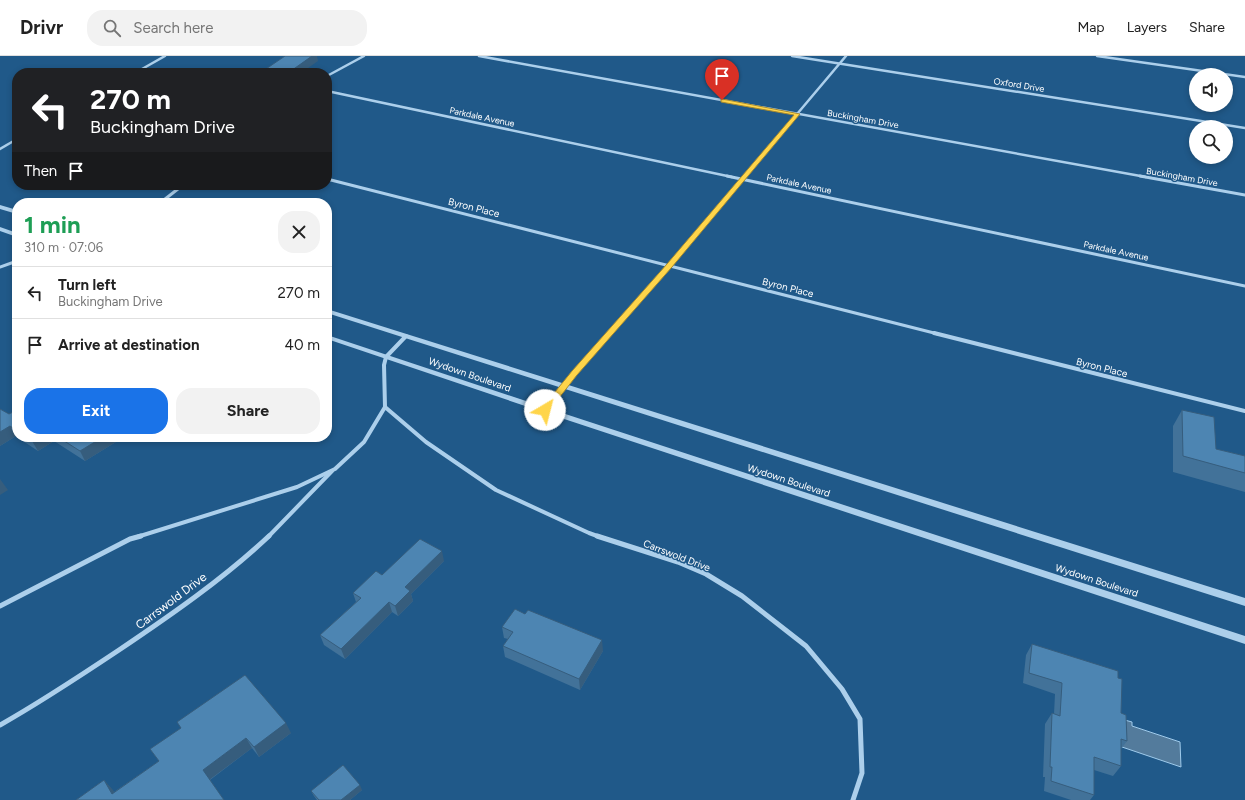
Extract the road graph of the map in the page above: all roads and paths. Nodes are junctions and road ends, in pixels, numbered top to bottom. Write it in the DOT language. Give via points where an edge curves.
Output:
graph roads {
  1 [pos="165,56"];
  2 [pos="364,56"];
  3 [pos="479,56"];
  4 [pos="792,56"];
  5 [pos="846,56"];
  6 [pos="1097,56"];
  7 [pos="840,64"];
  8 [pos="144,68"];
  9 [pos="332,73"];
  10 [pos="1245,77"];
  11 [pos="332,92"];
  12 [pos="798,114"];
  13 [pos="1245,128"];
  14 [pos="12,143"];
  15 [pos="0,149"];
  16 [pos="742,179"];
  17 [pos="332,180"];
  18 [pos="177,190"];
  19 [pos="1245,195"];
  20 [pos="166,198"];
  21 [pos="0,207"];
  22 [pos="12,211"];
  23 [pos="0,229"];
  24 [pos="12,233"];
  25 [pos="12,263"];
  26 [pos="670,265"];
  27 [pos="0,267"];
  28 [pos="1245,286"];
  29 [pos="332,313"];
  30 [pos="406,336"];
  31 [pos="332,339"];
  32 [pos="386,357"];
  33 [pos="563,386"];
  34 [pos="384,407"];
  35 [pos="545,410"];
  36 [pos="1245,412"];
  37 [pos="335,469"];
  38 [pos="1245,602"];
  39 [pos="0,606"];
  40 [pos="1245,640"];
  41 [pos="0,725"];
  42 [pos="853,800"];
  1 -- 8 [label="street"];
  2 -- 9 [label="street"];
  3 -- 12 [label="street, Buckingham Drive"];
  4 -- 7 [label="street, Oxford Drive"];
  5 -- 7 [label="street"];
  6 -- 10 [label="street"];
  7 -- 12 [label="street"];
  7 -- 13 [label="street, Oxford Drive"];
  11 -- 16 [label="street, Parkdale Avenue"];
  12 -- 16 [label="street"];
  12 -- 19 [label="street, Buckingham Drive"];
  14 -- 15 [label="street"];
  16 -- 26 [label="street"];
  16 -- 28 [label="street, Parkdale Avenue"];
  17 -- 26 [label="street, Byron Place"];
  18 -- 20 [label="street"];
  21 -- 22 [label="street"];
  23 -- 24 [label="street"];
  25 -- 27 [label="street"];
  26 -- 33 [label="street"];
  26 -- 36 [label="street, Byron Place"];
  29 -- 30 [label="street, Wydown Boulevard"];
  30 -- 32 [label="street"];
  30 -- 33 [label="street, Wydown Boulevard"];
  31 -- 32 [label="street, Wydown Boulevard"];
  32 -- 34 [label="street, Carrswold Drive"];
  32 -- 35 [label="street, Wydown Boulevard"];
  33 -- 35 [label="street"];
  33 -- 38 [label="street, Wydown Boulevard"];
  34 -- 37 [label="street, Carrswold Drive" via="364,442"];
  34 -- 42 [label="street, Carrswold Drive" via="426,442 496,490 588,533 678,562 706,574 742,596 806,646 842,689 860,719 862,773"];
  35 -- 40 [label="street, Wydown Boulevard"];
  37 -- 39 [label="street, Carrswold Drive" via="297,487 130,539"];
  37 -- 41 [label="street, Carrswold Drive" via="259,545 201,592 159,624"];
}
